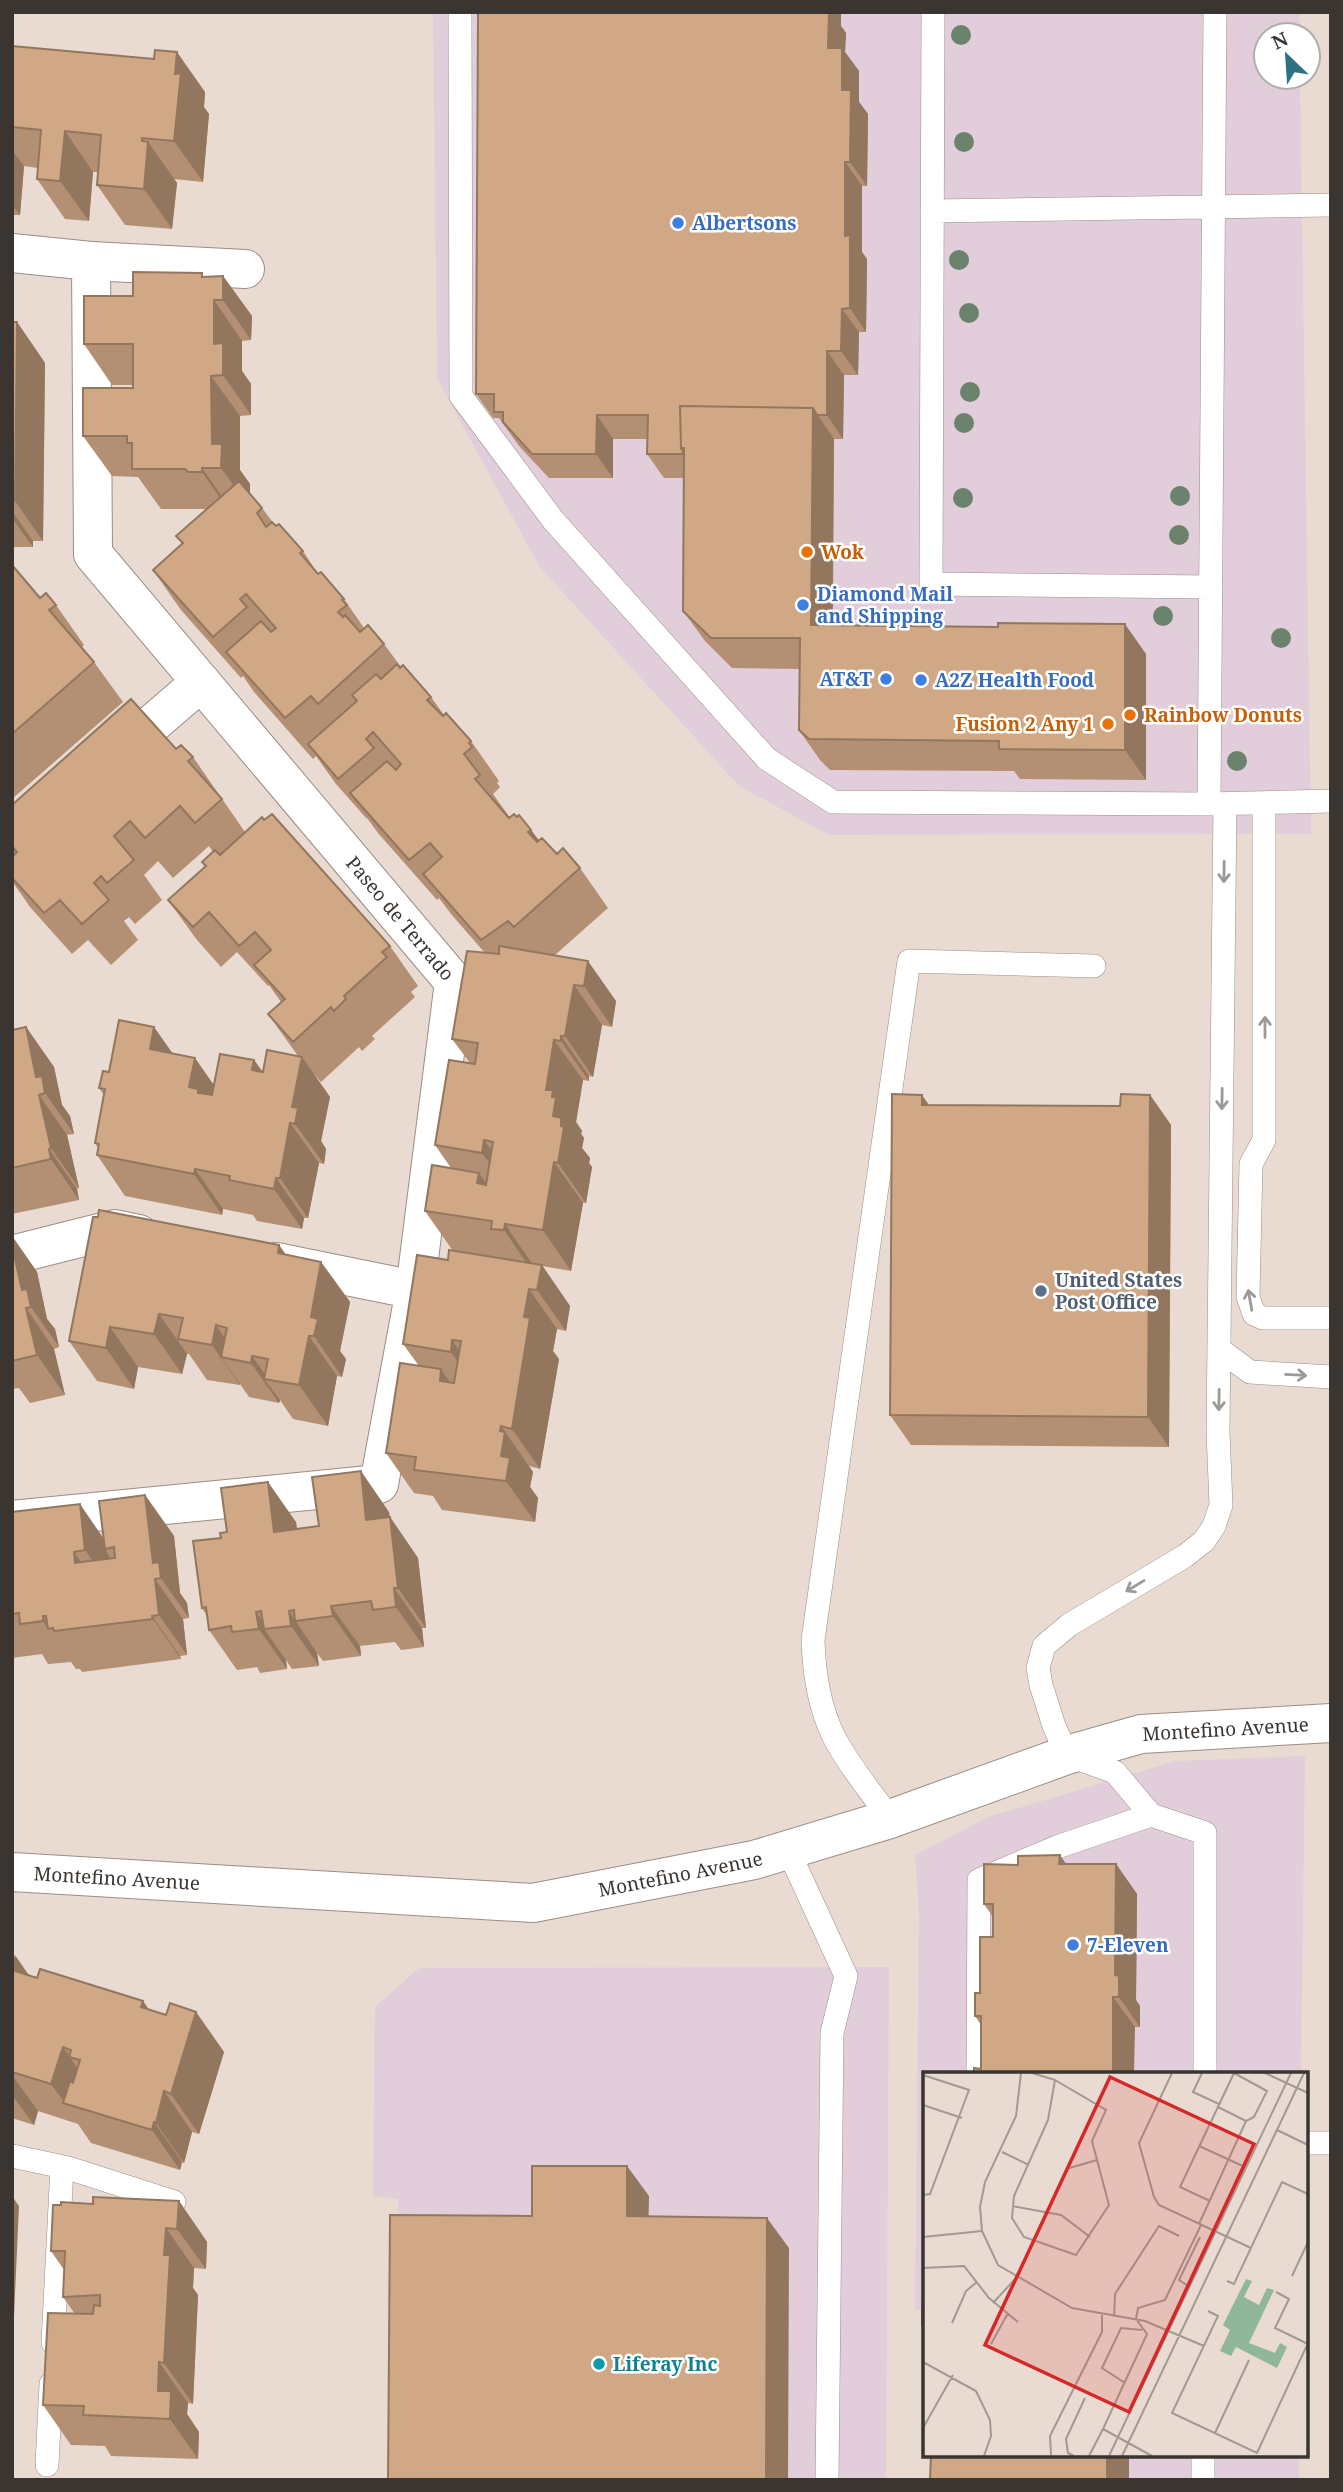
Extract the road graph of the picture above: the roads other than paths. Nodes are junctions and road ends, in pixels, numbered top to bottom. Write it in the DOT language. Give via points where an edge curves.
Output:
graph roads {
  1 [pos="460,12"];
  2 [pos="933,12"];
  3 [pos="1215,12"];
  4 [pos="1331,205"];
  5 [pos="1214,206"];
  6 [pos="932,211"];
  7 [pos="12,253"];
  8 [pos="91,261"];
  9 [pos="245,268"];
  10 [pos="1211,587"];
  11 [pos="201,681"];
  12 [pos="85,782"];
  13 [pos="1331,801"];
  14 [pos="1264,803"];
  15 [pos="1217,804"];
  16 [pos="1094,966"];
  17 [pos="169,1240"];
  18 [pos="238,1254"];
  19 [pos="12,1255"];
  20 [pos="415,1290"];
  21 [pos="1331,1318"];
  22 [pos="1219,1349"];
  23 [pos="1331,1377"];
  24 [pos="12,1520"];
  25 [pos="1331,1723"];
  26 [pos="1067,1755"];
  27 [pos="1151,1815"];
  28 [pos="890,1819"];
  29 [pos="788,1850"];
  30 [pos="12,1872"];
  31 [pos="978,2072"];
  32 [pos="1205,2072"];
  33 [pos="1308,2143"];
  34 [pos="1331,2143"];
  35 [pos="12,2156"];
  36 [pos="62,2167"];
  37 [pos="174,2202"];
  38 [pos="1203,2457"];
  39 [pos="47,2465"];
  40 [pos="827,2480"];
  41 [pos="1203,2480"];
  1 -- 15 [label="lane" via="461,396 553,520 767,760 833,803"];
  2 -- 6 [label="lane"];
  3 -- 5 [label="lane"];
  4 -- 5 [label="lane"];
  5 -- 6 [label="lane"];
  5 -- 10 [label="lane"];
  6 -- 10 [label="lane" via="931,584"];
  7 -- 8 [label="street"];
  8 -- 9 [label="street"];
  8 -- 11 [label="street, Paseo de Terrado" via="93,554"];
  10 -- 15 [label="lane"];
  11 -- 12 [label="street"];
  11 -- 20 [label="street, Paseo de Terrado" via="454,982"];
  13 -- 14 [label="lane"];
  14 -- 15 [label="lane"];
  21 -- 14 [label="lane, one-way" via="1263,1318 1254,1314 1248,1297 1251,1164 1264,1140"];
  15 -- 22 [label="lane, one-way"];
  16 -- 28 [label="lane" via="909,961 813,1640 814,1671 834,1737"];
  17 -- 19 [label="street" via="115,1229"];
  18 -- 20 [label="street"];
  20 -- 24 [label="street, Paseo de Terrado" via="379,1484"];
  22 -- 23 [label="lane, one-way" via="1251,1372"];
  22 -- 26 [label="lane, one-way" via="1221,1505 1214,1526 1185,1556 1069,1625 1044,1646 1038,1668 1041,1685"];
  25 -- 26 [label="street, Montefino Avenue" via="1141,1734"];
  26 -- 27 [label="lane" via="1115,1772"];
  26 -- 28 [label="street, Montefino Avenue"];
  27 -- 31 [label="lane" via="979,1880"];
  27 -- 32 [label="lane" via="1205,1833"];
  28 -- 29 [label="street, Montefino Avenue"];
  29 -- 30 [label="street, Montefino Avenue" via="533,1903"];
  29 -- 40 [label="lane" via="846,1976 832,2033"];
  33 -- 34 [label="lane"];
  35 -- 36 [label="lane"];
  36 -- 37 [label="lane"];
  36 -- 39 [label="lane"];
  38 -- 41 [label="lane"];
}
